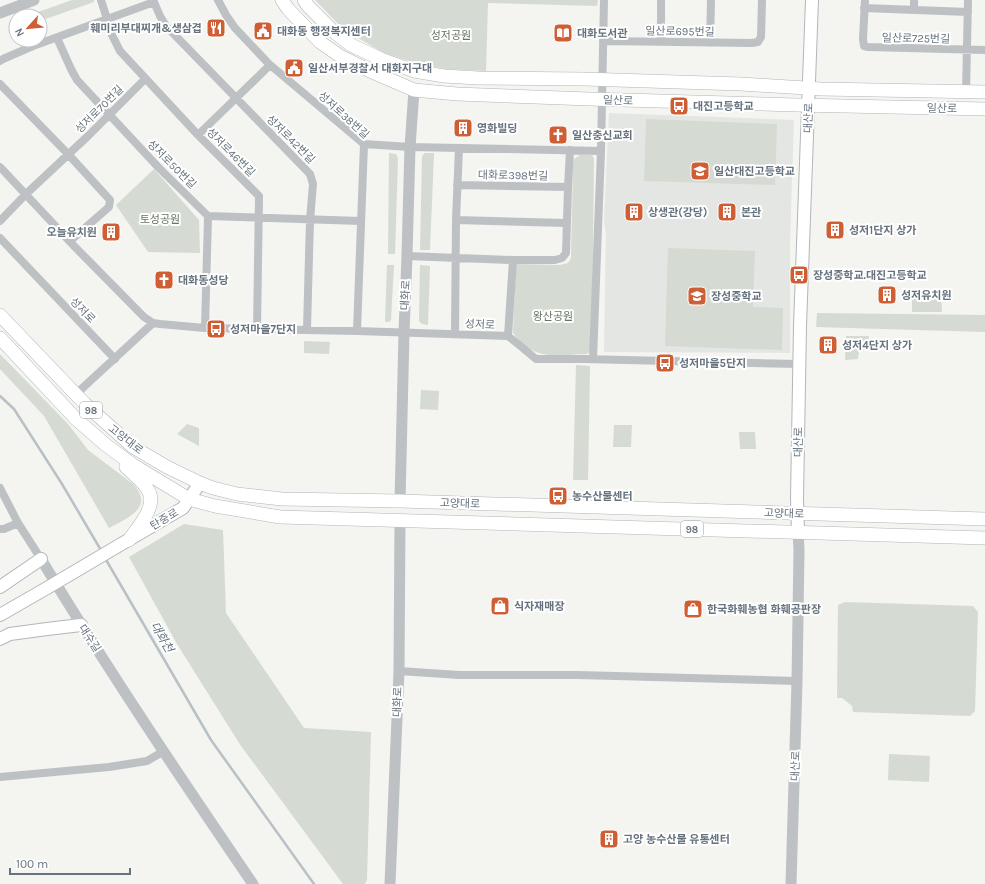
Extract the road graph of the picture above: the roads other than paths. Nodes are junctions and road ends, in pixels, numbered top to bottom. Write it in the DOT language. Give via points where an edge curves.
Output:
graph roads {
  1 [pos="34,0"];
  2 [pos="101,0"];
  3 [pos="218,0"];
  4 [pos="282,0"];
  5 [pos="304,0"];
  6 [pos="604,0"];
  7 [pos="661,0"];
  8 [pos="711,0"];
  9 [pos="762,0"];
  10 [pos="812,0"];
  11 [pos="914,0"];
  12 [pos="968,0"];
  13 [pos="865,4"];
  14 [pos="914,10"];
  15 [pos="968,12"];
  16 [pos="0,13"];
  17 [pos="108,19"];
  18 [pos="58,38"];
  19 [pos="603,41"];
  20 [pos="661,42"];
  21 [pos="710,43"];
  22 [pos="967,50"];
  23 [pos="985,50"];
  24 [pos="0,61"];
  25 [pos="270,65"];
  26 [pos="145,79"];
  27 [pos="602,80"];
  28 [pos="0,84"];
  29 [pos="809,88"];
  30 [pos="414,90"];
  31 [pos="966,92"];
  32 [pos="985,92"];
  33 [pos="236,98"];
  34 [pos="602,100"];
  35 [pos="808,105"];
  36 [pos="985,109"];
  37 [pos="109,115"];
  38 [pos="198,135"];
  39 [pos="364,144"];
  40 [pos="410,148"];
  41 [pos="459,148"];
  42 [pos="570,150"];
  43 [pos="601,151"];
  44 [pos="68,154"];
  45 [pos="0,167"];
  46 [pos="457,185"];
  47 [pos="568,187"];
  48 [pos="26,194"];
  49 [pos="208,216"];
  50 [pos="259,217"];
  51 [pos="310,220"];
  52 [pos="361,220"];
  53 [pos="456,220"];
  54 [pos="0,221"];
  55 [pos="567,223"];
  56 [pos="0,238"];
  57 [pos="70,241"];
  58 [pos="407,256"];
  59 [pos="456,258"];
  60 [pos="512,260"];
  61 [pos="0,315"];
  62 [pos="153,323"];
  63 [pos="205,328"];
  64 [pos="257,329"];
  65 [pos="307,330"];
  66 [pos="357,330"];
  67 [pos="404,333"];
  68 [pos="455,334"];
  69 [pos="508,336"];
  70 [pos="0,338"];
  71 [pos="115,359"];
  72 [pos="593,359"];
  73 [pos="799,364"];
  74 [pos="76,394"];
  75 [pos="106,445"];
  76 [pos="200,482"];
  77 [pos="0,488"];
  78 [pos="189,499"];
  79 [pos="400,501"];
  80 [pos="798,513"];
  81 [pos="985,519"];
  82 [pos="400,520"];
  83 [pos="18,523"];
  84 [pos="0,529"];
  85 [pos="798,532"];
  86 [pos="985,538"];
  87 [pos="124,543"];
  88 [pos="41,559"];
  89 [pos="0,588"];
  90 [pos="0,615"];
  91 [pos="81,625"];
  92 [pos="0,639"];
  93 [pos="399,671"];
  94 [pos="797,681"];
  95 [pos="164,751"];
  96 [pos="0,778"];
  97 [pos="253,884"];
  98 [pos="390,884"];
  99 [pos="791,884"];
  1 -- 16 [label="street"];
  2 -- 17 [label="street, 성저로46번길"];
  3 -- 25 [label="street, 성저로38번길" via="235,28"];
  4 -- 30 [label="main road, 일산로" via="320,42 340,56"];
  5 -- 27 [label="main road, 일산로" via="333,31 351,45 381,60 414,71 478,78"];
  6 -- 19 [label="street"];
  7 -- 20 [label="street"];
  8 -- 21 [label="street"];
  9 -- 21 [label="street, 일산로695번길" via="761,36 758,42"];
  10 -- 29 [label="main road, 대산로"];
  11 -- 14 [label="street"];
  12 -- 15 [label="street"];
  13 -- 14 [label="street"];
  13 -- 22 [label="street, 일산로725번길" via="864,46"];
  14 -- 15 [label="street"];
  15 -- 22 [label="street"];
  17 -- 18 [label="street"];
  17 -- 26 [label="street, 성저로46번길" via="120,51"];
  17 -- 33 [label="street, 성저로42번길" via="154,2 166,26"];
  18 -- 24 [label="street"];
  18 -- 37 [label="street, 성저로50번길" via="77,80"];
  19 -- 20 [label="street, 일산로695번길"];
  19 -- 27 [label="street"];
  20 -- 21 [label="street, 일산로695번길"];
  22 -- 23 [label="street, 일산로725번길"];
  22 -- 31 [label="street"];
  25 -- 33 [label="street"];
  25 -- 39 [label="street, 성저로38번길"];
  26 -- 37 [label="street, 성저로70번길"];
  26 -- 38 [label="street, 성저로46번길"];
  27 -- 29 [label="main road, 일산로"];
  27 -- 34 [label="street"];
  28 -- 44 [label="street"];
  29 -- 31 [label="main road, 일산로"];
  29 -- 35 [label="main road, 대산로"];
  30 -- 34 [label="main road, 일산로"];
  30 -- 40 [label="street, 대화로"];
  31 -- 32 [label="main road, 일산로"];
  33 -- 38 [label="street"];
  33 -- 51 [label="street, 성저로42번길" via="310,174"];
  34 -- 35 [label="main road, 일산로"];
  34 -- 43 [label="street"];
  35 -- 36 [label="main road, 일산로"];
  35 -- 73 [label="main road, 대산로"];
  37 -- 44 [label="street, 성저로70번길"];
  37 -- 49 [label="street, 성저로50번길"];
  38 -- 50 [label="street, 성저로46번길" via="259,196"];
  39 -- 40 [label="street"];
  39 -- 52 [label="street, 성저로38번길"];
  40 -- 41 [label="street"];
  40 -- 58 [label="street, 대화로"];
  41 -- 42 [label="street"];
  41 -- 46 [label="street"];
  42 -- 43 [label="street"];
  42 -- 47 [label="street"];
  43 -- 72 [label="street"];
  44 -- 48 [label="street, 성저로70번길"];
  44 -- 57 [label="street" via="110,200 108,207"];
  45 -- 48 [label="street"];
  46 -- 47 [label="street, 대화로398번길"];
  46 -- 53 [label="street"];
  47 -- 55 [label="street"];
  48 -- 54 [label="street"];
  48 -- 57 [label="street"];
  49 -- 50 [label="street"];
  49 -- 63 [label="street"];
  50 -- 51 [label="street"];
  50 -- 64 [label="street, 성저로46번길"];
  51 -- 52 [label="street"];
  51 -- 65 [label="street, 성저로42번길"];
  52 -- 66 [label="street, 성저로38번길"];
  53 -- 55 [label="street"];
  53 -- 59 [label="street"];
  55 -- 60 [label="street" via="566,253 562,258"];
  56 -- 71 [label="street, 성저로"];
  57 -- 62 [label="street" via="144,317"];
  58 -- 59 [label="street"];
  58 -- 67 [label="street, 대화로"];
  59 -- 60 [label="street"];
  59 -- 68 [label="street"];
  60 -- 69 [label="street"];
  61 -- 74 [label="main road, 고양대로 / 98"];
  62 -- 63 [label="street, 성저로"];
  62 -- 71 [label="street"];
  63 -- 64 [label="street, 성저로"];
  64 -- 65 [label="street, 성저로"];
  65 -- 66 [label="street, 성저로"];
  66 -- 67 [label="street, 성저로"];
  67 -- 68 [label="street, 성저로"];
  67 -- 79 [label="street, 대화로"];
  68 -- 69 [label="street, 성저로"];
  69 -- 72 [label="street, 성저로" via="536,359"];
  70 -- 75 [label="main road, 고양대로 / 98" via="76,419"];
  71 -- 74 [label="street"];
  72 -- 73 [label="street, 성저로"];
  73 -- 80 [label="main road, 대산로"];
  74 -- 76 [label="main road, 고양대로 / 98" via="133,447"];
  75 -- 78 [label="main road, 고양대로 / 98" via="133,465"];
  75 -- 87 [label="main road" via="150,494 151,501 145,518"];
  76 -- 78 [label="main road, 탄중로"];
  76 -- 79 [label="main road, 고양대로 / 98" via="237,494 282,499"];
  77 -- 83 [label="street, 대수길"];
  78 -- 82 [label="main road, 고양대로 / 98" via="215,506 280,516"];
  78 -- 87 [label="main road, 탄중로" via="182,508"];
  79 -- 80 [label="main road, 고양대로 / 98"];
  80 -- 81 [label="main road, 고양대로 / 98"];
  80 -- 85 [label="main road, 대산로"];
  82 -- 85 [label="main road, 고양대로 / 98"];
  82 -- 93 [label="street, 대화로"];
  83 -- 84 [label="street"];
  83 -- 88 [label="street, 대수길"];
  85 -- 86 [label="main road, 고양대로 / 98"];
  85 -- 94 [label="street, 대산로"];
  87 -- 90 [label="main road, 탄중로, bridge"];
  88 -- 89 [label="main road"];
  88 -- 91 [label="street, 대수길"];
  91 -- 92 [label="main road" via="10,634"];
  91 -- 95 [label="street, 대수길"];
  93 -- 94 [label="street" via="459,676 578,675"];
  93 -- 98 [label="street, 대화로"];
  94 -- 99 [label="street, 대산로"];
  95 -- 96 [label="street" via="147,761"];
  95 -- 97 [label="street, 대수길"];
}
